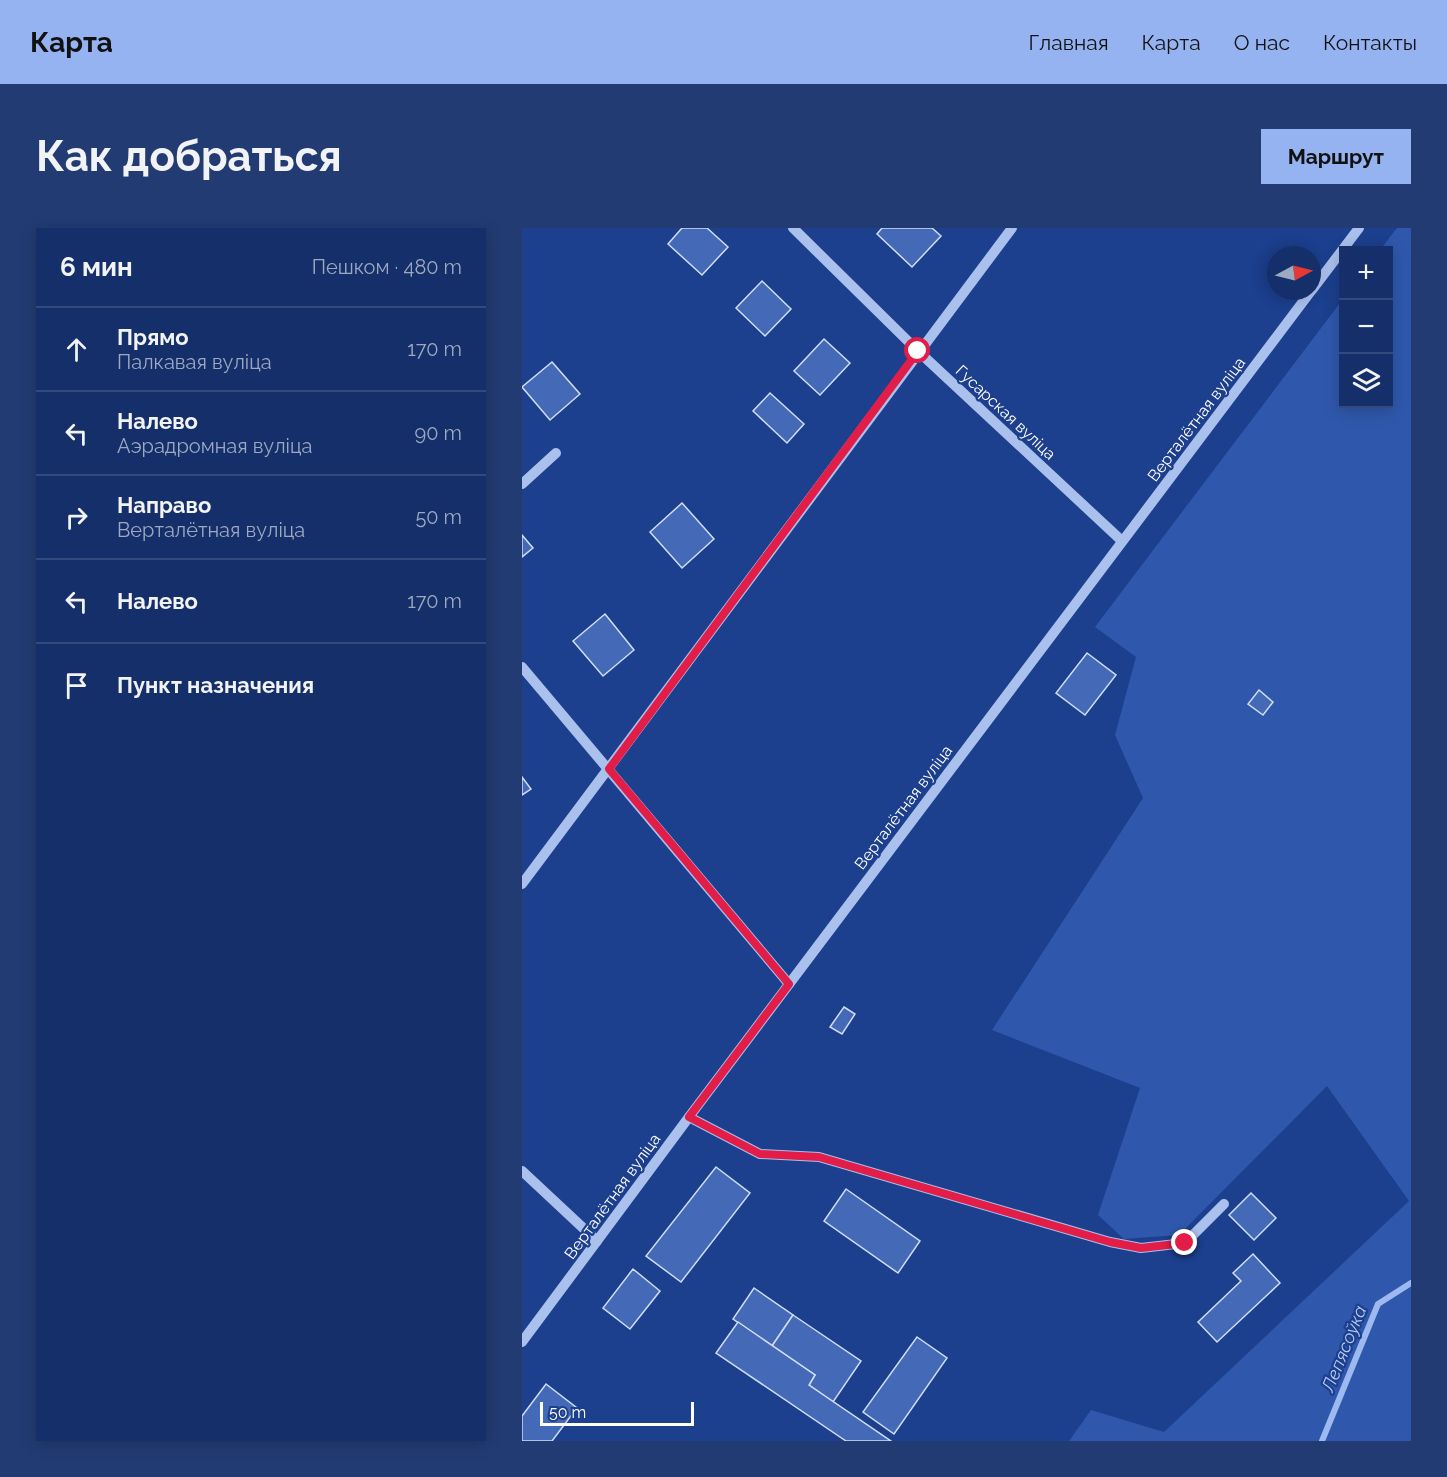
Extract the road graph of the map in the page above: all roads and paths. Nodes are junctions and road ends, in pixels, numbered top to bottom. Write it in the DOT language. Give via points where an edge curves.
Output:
graph roads {
  1 [pos="793,228"];
  2 [pos="1012,228"];
  3 [pos="1359,228"];
  4 [pos="1321,278"];
  5 [pos="1304,300"];
  6 [pos="918,351"];
  7 [pos="556,453"];
  8 [pos="522,484"];
  9 [pos="1122,542"];
  10 [pos="522,667"];
  11 [pos="609,769"];
  12 [pos="522,884"];
  13 [pos="789,984"];
  14 [pos="689,1117"];
  15 [pos="522,1171"];
  16 [pos="1224,1204"];
  17 [pos="597,1241"];
  18 [pos="522,1342"];
  1 -- 6 [label="street, Гусарская вуліца"];
  2 -- 6 [label="street"];
  3 -- 4 [label="street, Верталётная вуліца"];
  5 -- 9 [label="street, Верталётная вуліца"];
  6 -- 9 [label="street, Гусарская вуліца"];
  6 -- 11 [label="street"];
  7 -- 8 [label="street"];
  9 -- 13 [label="street, Верталётная вуліца"];
  10 -- 11 [label="street"];
  11 -- 12 [label="street"];
  11 -- 13 [label="street"];
  13 -- 14 [label="street, Верталётная вуліца"];
  14 -- 16 [label="street" via="760,1154 819,1157 1141,1248 1185,1243"];
  14 -- 17 [label="street, Верталётная вуліца"];
  15 -- 17 [label="street"];
  17 -- 18 [label="street, Верталётная вуліца"];
}
